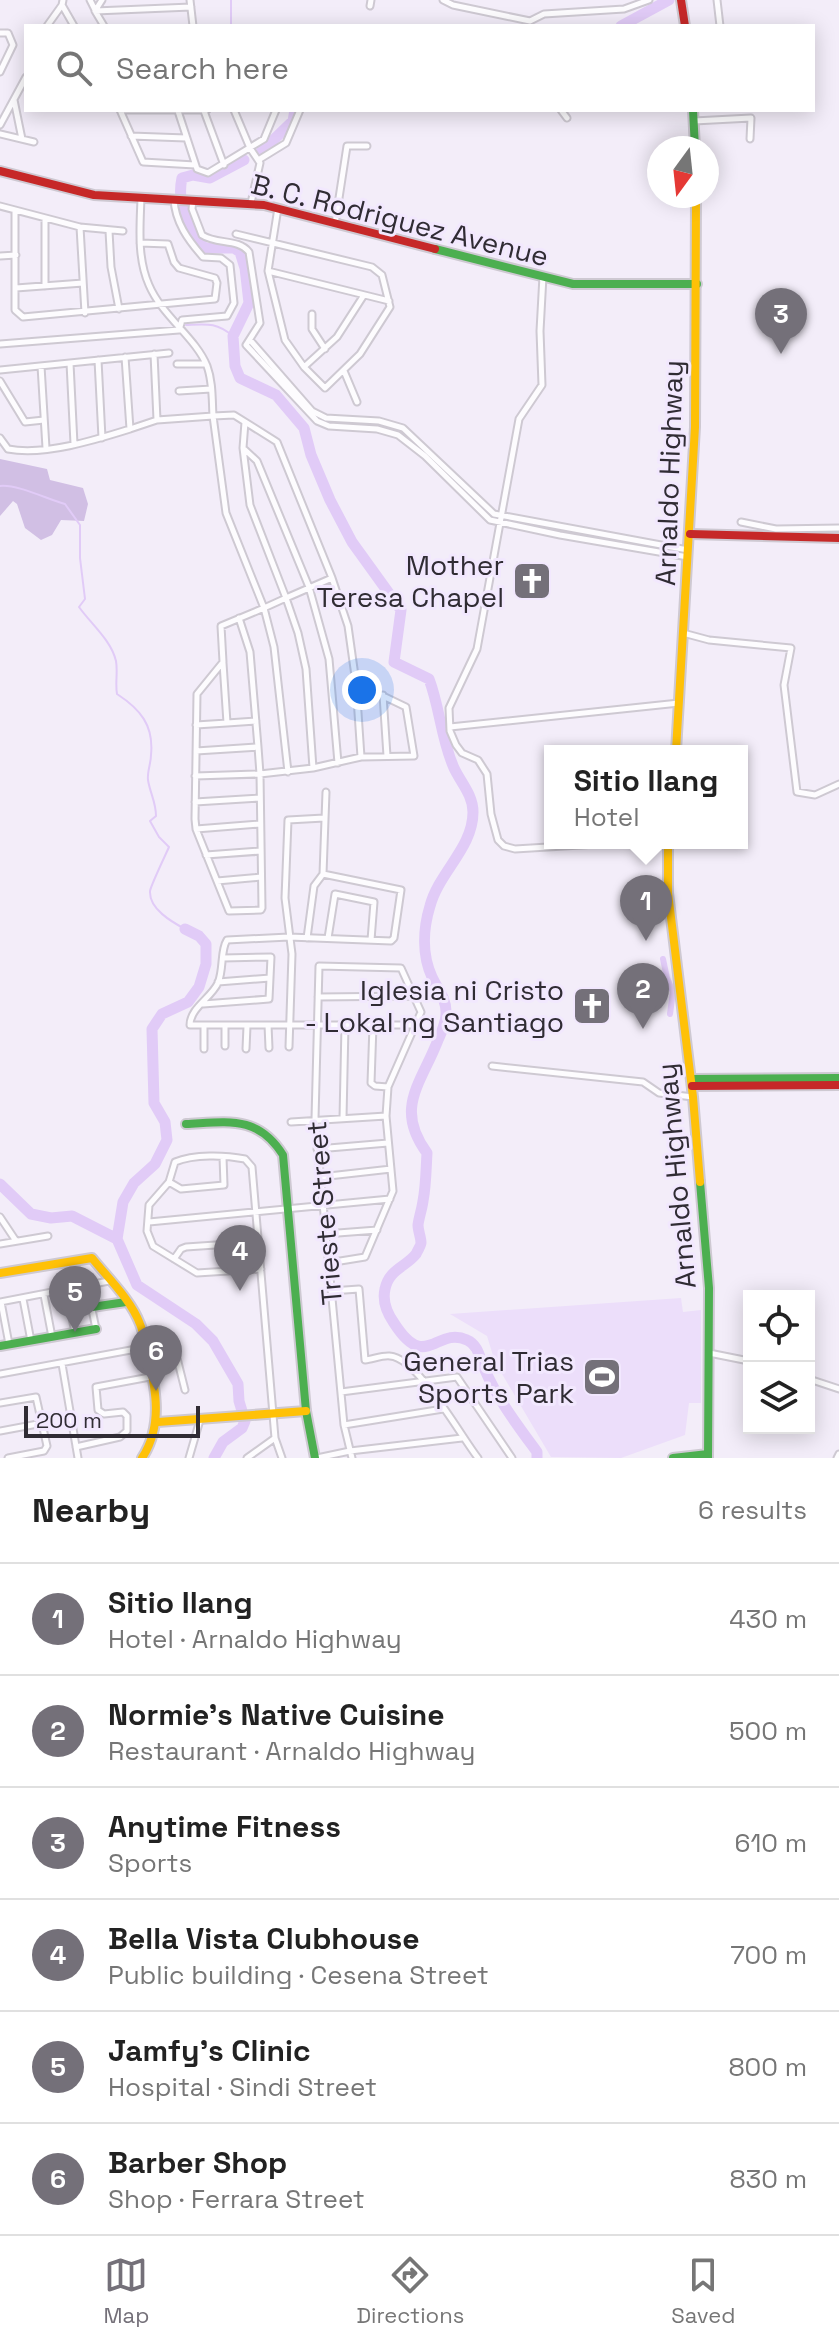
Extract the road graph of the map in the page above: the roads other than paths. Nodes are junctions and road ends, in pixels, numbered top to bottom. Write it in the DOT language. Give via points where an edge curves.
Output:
graph roads {
  1 [pos="90,0"];
  2 [pos="102,0"];
  3 [pos="443,0"];
  4 [pos="649,0"];
  5 [pos="681,0"];
  6 [pos="717,0"];
  7 [pos="63,2"];
  8 [pos="190,3"];
  9 [pos="95,11"];
  10 [pos="48,24"];
  11 [pos="73,24"];
  12 [pos="103,24"];
  13 [pos="193,24"];
  14 [pos="685,24"];
  15 [pos="720,24"];
  16 [pos="0,33"];
  17 [pos="0,72"];
  18 [pos="24,81"];
  19 [pos="14,99"];
  20 [pos="122,112"];
  21 [pos="178,112"];
  22 [pos="206,112"];
  23 [pos="235,112"];
  24 [pos="275,112"];
  25 [pos="299,112"];
  26 [pos="562,112"];
  27 [pos="693,112"];
  28 [pos="567,118"];
  29 [pos="694,121"];
  30 [pos="0,125"];
  31 [pos="0,134"];
  32 [pos="131,136"];
  33 [pos="695,136"];
  34 [pos="186,138"];
  35 [pos="22,139"];
  36 [pos="750,139"];
  37 [pos="34,142"];
  38 [pos="367,146"];
  39 [pos="250,148"];
  40 [pos="259,160"];
  41 [pos="195,165"];
  42 [pos="224,165"];
  43 [pos="0,171"];
  44 [pos="141,198"];
  45 [pos="175,199"];
  46 [pos="192,200"];
  47 [pos="251,203"];
  48 [pos="0,206"];
  49 [pos="278,208"];
  50 [pos="696,208"];
  51 [pos="15,210"];
  52 [pos="45,218"];
  53 [pos="335,224"];
  54 [pos="80,227"];
  55 [pos="109,231"];
  56 [pos="123,231"];
  57 [pos="236,234"];
  58 [pos="271,241"];
  59 [pos="140,243"];
  60 [pos="16,255"];
  61 [pos="0,256"];
  62 [pos="268,271"];
  63 [pos="543,275"];
  64 [pos="83,283"];
  65 [pos="697,284"];
  66 [pos="45,286"];
  67 [pos="16,288"];
  68 [pos="364,295"];
  69 [pos="390,301"];
  70 [pos="160,305"];
  71 [pos="119,309"];
  72 [pos="85,313"];
  73 [pos="312,314"];
  74 [pos="179,330"];
  75 [pos="0,344"];
  76 [pos="325,349"];
  77 [pos="169,353"];
  78 [pos="154,354"];
  79 [pos="125,357"];
  80 [pos="98,360"];
  81 [pos="70,363"];
  82 [pos="177,364"];
  83 [pos="206,364"];
  84 [pos="41,366"];
  85 [pos="304,367"];
  86 [pos="0,370"];
  87 [pos="344,371"];
  88 [pos="0,381"];
  89 [pos="211,389"];
  90 [pos="179,391"];
  91 [pos="357,402"];
  92 [pos="213,416"];
  93 [pos="44,420"];
  94 [pos="157,420"];
  95 [pos="245,422"];
  96 [pos="130,429"];
  97 [pos="0,438"];
  98 [pos="102,438"];
  99 [pos="74,444"];
  100 [pos="46,448"];
  101 [pos="243,448"];
  102 [pos="500,519"];
  103 [pos="741,522"];
  104 [pos="839,528"];
  105 [pos="736,533"];
  106 [pos="690,534"];
  107 [pos="839,538"];
  108 [pos="689,554"];
  109 [pos="332,578"];
  110 [pos="309,587"];
  111 [pos="286,598"];
  112 [pos="264,608"];
  113 [pos="239,618"];
  114 [pos="683,633"];
  115 [pos="223,662"];
  116 [pos="356,683"];
  117 [pos="383,695"];
  118 [pos="679,703"];
  119 [pos="256,721"];
  120 [pos="227,723"];
  121 [pos="196,725"];
  122 [pos="450,727"];
  123 [pos="676,745"];
  124 [pos="258,747"];
  125 [pos="196,751"];
  126 [pos="387,756"];
  127 [pos="361,757"];
  128 [pos="338,763"];
  129 [pos="313,768"];
  130 [pos="288,772"];
  131 [pos="260,774"];
  132 [pos="195,776"];
  133 [pos="839,784"];
  134 [pos="326,792"];
  135 [pos="260,798"];
  136 [pos="195,802"];
  137 [pos="324,818"];
  138 [pos="260,824"];
  139 [pos="196,829"];
  140 [pos="544,847"];
  141 [pos="668,849"];
  142 [pos="261,851"];
  143 [pos="206,855"];
  144 [pos="323,874"];
  145 [pos="261,877"];
  146 [pos="217,881"];
  147 [pos="289,937"];
  148 [pos="307,938"];
  149 [pos="328,938"];
  150 [pos="371,940"];
  151 [pos="223,958"];
  152 [pos="270,978"];
  153 [pos="218,982"];
  154 [pos="415,996"];
  155 [pos="318,997"];
  156 [pos="202,1004"];
  157 [pos="290,1024"];
  158 [pos="317,1024"];
  159 [pos="268,1025"];
  160 [pos="345,1025"];
  161 [pos="373,1025"];
  162 [pos="417,1025"];
  163 [pos="225,1026"];
  164 [pos="247,1026"];
  165 [pos="204,1027"];
  166 [pos="225,1046"];
  167 [pos="289,1047"];
  168 [pos="269,1048"];
  169 [pos="204,1049"];
  170 [pos="246,1049"];
  171 [pos="492,1066"];
  172 [pos="839,1078"];
  173 [pos="692,1083"];
  174 [pos="839,1085"];
  175 [pos="388,1087"];
  176 [pos="693,1097"];
  177 [pos="386,1116"];
  178 [pos="343,1118"];
  179 [pos="315,1119"];
  180 [pos="291,1122"];
  181 [pos="186,1124"];
  182 [pos="388,1143"];
  183 [pos="317,1149"];
  184 [pos="223,1157"];
  185 [pos="391,1169"];
  186 [pos="320,1177"];
  187 [pos="169,1182"];
  188 [pos="390,1199"];
  189 [pos="322,1205"];
  190 [pos="289,1209"];
  191 [pos="256,1213"];
  192 [pos="0,1217"];
  193 [pos="149,1222"];
  194 [pos="377,1230"];
  195 [pos="325,1234"];
  196 [pos="48,1236"];
  197 [pos="16,1241"];
  198 [pos="0,1244"];
  199 [pos="174,1259"];
  200 [pos="328,1263"];
  201 [pos="261,1269"];
  202 [pos="234,1271"];
  203 [pos="0,1273"];
  204 [pos="109,1281"];
  205 [pos="87,1285"];
  206 [pos="66,1290"];
  207 [pos="331,1291"];
  208 [pos="44,1294"];
  209 [pos="23,1299"];
  210 [pos="0,1302"];
  211 [pos="126,1302"];
  212 [pos="92,1307"];
  213 [pos="96,1329"];
  214 [pos="75,1332"];
  215 [pos="52,1337"];
  216 [pos="31,1341"];
  217 [pos="5,1345"];
  218 [pos="145,1348"];
  219 [pos="709,1353"];
  220 [pos="743,1360"];
  221 [pos="62,1364"];
  222 [pos="0,1374"];
  223 [pos="150,1377"];
  224 [pos="426,1381"];
  225 [pos="815,1381"];
  226 [pos="839,1389"];
  227 [pos="185,1390"];
  228 [pos="341,1392"];
  229 [pos="0,1403"];
  230 [pos="443,1409"];
  231 [pos="306,1411"];
  232 [pos="273,1413"];
  233 [pos="200,1420"];
  234 [pos="158,1422"];
  235 [pos="43,1423"];
  236 [pos="344,1425"];
  237 [pos="0,1431"];
  238 [pos="275,1438"];
  239 [pos="462,1438"];
  240 [pos="76,1447"];
  241 [pos="351,1454"];
  242 [pos="708,1456"];
  243 [pos="250,1457"];
  244 [pos="8,1458"];
  245 [pos="78,1458"];
  246 [pos="142,1458"];
  247 [pos="189,1458"];
  248 [pos="282,1458"];
  249 [pos="316,1458"];
  250 [pos="478,1458"];
  251 [pos="512,1458"];
  252 [pos="673,1458"];
  1 -- 9 [label="street"];
  2 -- 9 [label="street"];
  3 -- 4 [label="street" via="530,21 544,14 624,9"];
  5 -- 14 [label="street"];
  6 -- 15 [label="street"];
  7 -- 10 [label="street"];
  7 -- 11 [label="street"];
  8 -- 9 [label="street"];
  8 -- 13 [label="street"];
  9 -- 12 [label="street"];
  16 -- 17 [label="street" via="8,33 13,45"];
  18 -- 19 [label="street"];
  19 -- 30 [label="street"];
  19 -- 35 [label="street"];
  20 -- 32 [label="street"];
  21 -- 34 [label="street"];
  22 -- 42 [label="street"];
  23 -- 39 [label="street"];
  24 -- 39 [label="street" via="264,139"];
  25 -- 40 [label="street" via="286,143"];
  26 -- 28 [label="street"];
  27 -- 29 [label="street"];
  29 -- 33 [label="street"];
  29 -- 36 [label="street" via="751,118"];
  31 -- 35 [label="street"];
  32 -- 34 [label="street"];
  32 -- 41 [label="street" via="143,162"];
  34 -- 41 [label="street"];
  35 -- 37 [label="street"];
  38 -- 53 [label="street" via="347,146"];
  39 -- 40 [label="street"];
  39 -- 42 [label="street"];
  40 -- 47 [label="street"];
  41 -- 42 [label="street" via="208,173"];
  43 -- 44 [label="street, B. C. Rodriguez Avenue" via="94,195"];
  44 -- 45 [label="street, B. C. Rodriguez Avenue"];
  44 -- 59 [label="street"];
  45 -- 46 [label="street, B. C. Rodriguez Avenue"];
  45 -- 74 [label="street" via="176,220 203,257 221,258 230,265 235,292 227,316 182,320"];
  46 -- 47 [label="street, B. C. Rodriguez Avenue"];
  46 -- 102 [label="street" via="202,235 241,244 249,252 260,323 248,342 312,411 326,418 403,428"];
  47 -- 49 [label="street, B. C. Rodriguez Avenue"];
  48 -- 51 [label="street"];
  49 -- 53 [label="street, B. C. Rodriguez Avenue"];
  49 -- 58 [label="street"];
  50 -- 65 [label="street, Arnaldo Highway"];
  51 -- 52 [label="street"];
  51 -- 60 [label="street"];
  52 -- 54 [label="street"];
  52 -- 66 [label="street"];
  53 -- 63 [label="street, B. C. Rodriguez Avenue"];
  54 -- 55 [label="street"];
  54 -- 64 [label="street"];
  55 -- 56 [label="street"];
  55 -- 71 [label="street"];
  57 -- 58 [label="street"];
  58 -- 62 [label="street"];
  58 -- 69 [label="street" via="376,269"];
  59 -- 70 [label="street" via="146,275"];
  59 -- 70 [label="street" via="168,244 179,268 216,280 213,300"];
  60 -- 61 [label="street"];
  60 -- 67 [label="street"];
  62 -- 68 [label="street"];
  62 -- 85 [label="street" via="285,340"];
  63 -- 65 [label="street, B. C. Rodriguez Avenue" via="573,284"];
  63 -- 102 [label="street" via="542,385 519,419"];
  64 -- 66 [label="street"];
  64 -- 72 [label="street"];
  65 -- 106 [label="street, Arnaldo Highway"];
  66 -- 67 [label="street"];
  67 -- 72 [label="street" via="19,316"];
  68 -- 69 [label="street"];
  68 -- 76 [label="street"];
  69 -- 87 [label="street" via="375,334"];
  70 -- 71 [label="street"];
  70 -- 74 [label="street"];
  71 -- 72 [label="street"];
  73 -- 76 [label="street" via="312,329"];
  74 -- 75 [label="street"];
  74 -- 83 [label="street"];
  76 -- 85 [label="street"];
  77 -- 78 [label="street"];
  78 -- 79 [label="street"];
  78 -- 94 [label="street"];
  79 -- 80 [label="street"];
  79 -- 96 [label="street"];
  80 -- 81 [label="street"];
  80 -- 98 [label="street"];
  81 -- 84 [label="street"];
  81 -- 99 [label="street"];
  82 -- 83 [label="street"];
  83 -- 89 [label="street"];
  84 -- 86 [label="street"];
  84 -- 93 [label="street"];
  85 -- 87 [label="street" via="325,388"];
  87 -- 91 [label="street"];
  88 -- 93 [label="street" via="25,422"];
  89 -- 90 [label="street"];
  89 -- 92 [label="street"];
  92 -- 94 [label="street"];
  92 -- 95 [label="street" via="234,415"];
  92 -- 112 [label="street" via="226,513"];
  93 -- 100 [label="street"];
  94 -- 96 [label="street"];
  95 -- 101 [label="street"];
  95 -- 109 [label="street" via="277,442"];
  96 -- 98 [label="street"];
  97 -- 100 [label="street" via="10,450"];
  98 -- 99 [label="street"];
  99 -- 100 [label="street"];
  101 -- 110 [label="street" via="257,461"];
  101 -- 111 [label="street" via="250,505"];
  102 -- 108 [label="street"];
  102 -- 122 [label="street" via="477,649 449,708"];
  103 -- 104 [label="street" via="776,529"];
  103 -- 105 [label="street"];
  105 -- 106 [label="street"];
  105 -- 107 [label="street"];
  106 -- 108 [label="street, Arnaldo Highway"];
  108 -- 114 [label="street, Arnaldo Highway"];
  109 -- 110 [label="street"];
  109 -- 116 [label="street" via="348,626"];
  110 -- 111 [label="street"];
  110 -- 128 [label="street" via="329,659"];
  111 -- 112 [label="street"];
  111 -- 129 [label="street" via="306,669"];
  112 -- 113 [label="street"];
  112 -- 130 [label="street" via="274,647"];
  113 -- 115 [label="street" via="221,626"];
  113 -- 119 [label="street" via="250,652"];
  114 -- 118 [label="street, Arnaldo Highway"];
  114 -- 133 [label="street" via="791,648 784,685 797,792 815,795"];
  115 -- 120 [label="street"];
  115 -- 121 [label="street" via="199,690"];
  116 -- 117 [label="street"];
  116 -- 127 [label="street"];
  117 -- 126 [label="street"];
  117 -- 126 [label="street" via="406,707 414,756"];
  118 -- 122 [label="street"];
  118 -- 123 [label="street, Arnaldo Highway"];
  119 -- 120 [label="street"];
  119 -- 124 [label="street"];
  120 -- 121 [label="street"];
  121 -- 125 [label="street"];
  122 -- 140 [label="street" via="462,753 478,760 487,774 498,840 515,849"];
  124 -- 125 [label="street"];
  124 -- 131 [label="street"];
  125 -- 132 [label="street"];
  126 -- 127 [label="street"];
  127 -- 128 [label="street"];
  128 -- 129 [label="street"];
  129 -- 130 [label="street"];
  130 -- 131 [label="street"];
  131 -- 132 [label="street"];
  131 -- 135 [label="street"];
  132 -- 136 [label="street"];
  134 -- 137 [label="street"];
  135 -- 136 [label="street"];
  135 -- 138 [label="street"];
  136 -- 139 [label="street"];
  137 -- 144 [label="street"];
  137 -- 147 [label="street" via="288,820"];
  138 -- 139 [label="street"];
  138 -- 142 [label="street"];
  139 -- 143 [label="street"];
  141 -- 173 [label="street, Arnaldo Highway" via="668,893"];
  142 -- 143 [label="street"];
  142 -- 145 [label="street"];
  143 -- 146 [label="street"];
  144 -- 148 [label="street" via="314,886"];
  144 -- 150 [label="street" via="401,890 394,938"];
  145 -- 146 [label="street"];
  145 -- 146 [label="street" via="261,910 229,911"];
  147 -- 148 [label="street"];
  147 -- 151 [label="street" via="227,940"];
  147 -- 157 [label="street"];
  148 -- 149 [label="street"];
  149 -- 150 [label="street"];
  149 -- 150 [label="street" via="335,894 374,902"];
  151 -- 152 [label="street" via="271,957"];
  151 -- 153 [label="street"];
  152 -- 153 [label="street"];
  152 -- 156 [label="street" via="268,1001"];
  153 -- 156 [label="street"];
  154 -- 155 [label="street"];
  154 -- 155 [label="street, Trieste Street" via="401,968 319,966"];
  154 -- 162 [label="street" via="421,1012"];
  155 -- 158 [label="street, Trieste Street"];
  156 -- 165 [label="street" via="191,1015 190,1025"];
  157 -- 158 [label="street"];
  157 -- 159 [label="street"];
  157 -- 167 [label="street"];
  158 -- 160 [label="street"];
  158 -- 179 [label="street, Trieste Street"];
  159 -- 164 [label="street"];
  159 -- 168 [label="street"];
  160 -- 161 [label="street"];
  160 -- 178 [label="street"];
  161 -- 162 [label="street"];
  161 -- 175 [label="street" via="371,1083"];
  162 -- 175 [label="street"];
  163 -- 164 [label="street"];
  163 -- 165 [label="street"];
  163 -- 166 [label="street"];
  164 -- 170 [label="street"];
  165 -- 169 [label="street"];
  171 -- 176 [label="street" via="643,1082 659,1093"];
  172 -- 173 [label="street"];
  173 -- 174 [label="street"];
  173 -- 176 [label="street, Arnaldo Highway"];
  175 -- 177 [label="street"];
  176 -- 219 [label="street, Arnaldo Highway" via="709,1288"];
  177 -- 178 [label="street"];
  177 -- 182 [label="street"];
  178 -- 179 [label="street"];
  179 -- 180 [label="street"];
  179 -- 183 [label="street, Trieste Street"];
  181 -- 190 [label="street" via="245,1123 265,1132 283,1155"];
  182 -- 183 [label="street"];
  182 -- 185 [label="street"];
  183 -- 186 [label="street, Trieste Street"];
  184 -- 187 [label="street" via="175,1162"];
  184 -- 187 [label="street" via="224,1185 181,1189"];
  184 -- 191 [label="street" via="245,1159 252,1167"];
  185 -- 186 [label="street"];
  185 -- 188 [label="street"];
  186 -- 189 [label="street, Trieste Street"];
  187 -- 193 [label="street" via="150,1201"];
  188 -- 189 [label="street"];
  188 -- 194 [label="street"];
  189 -- 190 [label="street"];
  189 -- 195 [label="street, Trieste Street"];
  190 -- 191 [label="street"];
  190 -- 231 [label="street"];
  191 -- 193 [label="street"];
  191 -- 201 [label="street"];
  192 -- 197 [label="street"];
  193 -- 199 [label="street" via="150,1241"];
  194 -- 195 [label="street"];
  194 -- 200 [label="street" via="365,1257"];
  195 -- 200 [label="street, Trieste Street"];
  196 -- 197 [label="street"];
  197 -- 198 [label="street"];
  199 -- 202 [label="street" via="197,1273"];
  199 -- 202 [label="street" via="186,1247 230,1244"];
  200 -- 207 [label="street, Trieste Street"];
  201 -- 202 [label="street"];
  201 -- 232 [label="street"];
  203 -- 204 [label="street" via="92,1258"];
  204 -- 205 [label="street"];
  204 -- 211 [label="street"];
  205 -- 206 [label="street"];
  205 -- 212 [label="street"];
  206 -- 208 [label="street"];
  206 -- 214 [label="street"];
  207 -- 224 [label="street" via="359,1289 365,1360 391,1356"];
  207 -- 228 [label="street, Trieste Street"];
  208 -- 209 [label="street"];
  208 -- 215 [label="street"];
  209 -- 210 [label="street"];
  209 -- 216 [label="street"];
  210 -- 217 [label="street"];
  211 -- 212 [label="street"];
  211 -- 218 [label="street" via="141,1325"];
  212 -- 213 [label="street"];
  213 -- 214 [label="street"];
  214 -- 215 [label="street"];
  215 -- 216 [label="street"];
  216 -- 217 [label="street"];
  218 -- 221 [label="street"];
  218 -- 223 [label="street"];
  218 -- 227 [label="street" via="172,1343"];
  219 -- 220 [label="street"];
  219 -- 242 [label="street, Arnaldo Highway"];
  221 -- 222 [label="street"];
  221 -- 240 [label="street"];
  223 -- 234 [label="street"];
  223 -- 240 [label="street" via="96,1387 98,1410 123,1412 127,1431"];
  224 -- 228 [label="street"];
  224 -- 230 [label="street"];
  224 -- 251 [label="street" via="457,1377"];
  225 -- 226 [label="street"];
  228 -- 236 [label="street, Trieste Street"];
  229 -- 235 [label="street" via="36,1397"];
  230 -- 236 [label="street"];
  230 -- 239 [label="street"];
  231 -- 232 [label="street"];
  231 -- 249 [label="street"];
  232 -- 233 [label="street"];
  232 -- 238 [label="street"];
  233 -- 234 [label="street"];
  233 -- 247 [label="street"];
  234 -- 246 [label="street"];
  235 -- 237 [label="street"];
  235 -- 244 [label="street" via="47,1449"];
  236 -- 241 [label="street, Trieste Street"];
  238 -- 243 [label="street"];
  238 -- 248 [label="street"];
  239 -- 241 [label="street"];
  239 -- 250 [label="street"];
  240 -- 245 [label="street"];
  241 -- 249 [label="street"];
  242 -- 252 [label="street"];
}
